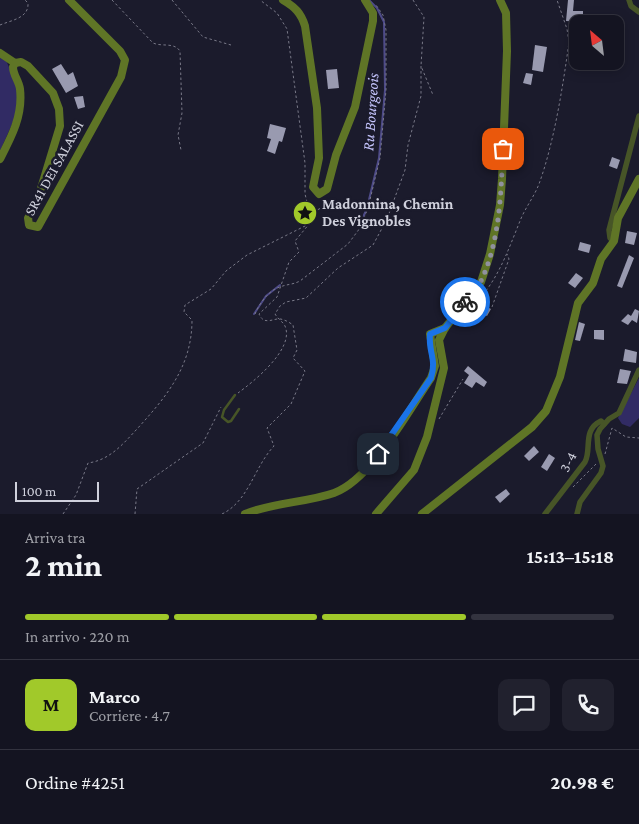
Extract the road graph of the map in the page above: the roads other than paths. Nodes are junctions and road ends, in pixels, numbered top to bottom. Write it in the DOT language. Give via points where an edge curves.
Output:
graph roads {
  1 [pos="69,0"];
  2 [pos="284,0"];
  3 [pos="365,0"];
  4 [pos="500,0"];
  5 [pos="629,0"];
  6 [pos="639,12"];
  7 [pos="0,54"];
  8 [pos="15,63"];
  9 [pos="639,116"];
  10 [pos="0,159"];
  11 [pos="639,179"];
  12 [pos="614,241"];
  13 [pos="445,328"];
  14 [pos="639,370"];
  15 [pos="235,395"];
  16 [pos="239,409"];
  17 [pos="604,424"];
  18 [pos="245,514"];
  19 [pos="376,514"];
  20 [pos="422,514"];
  21 [pos="545,514"];
  22 [pos="577,514"];
  1 -- 8 [label="main road, SR41 DEI SALASSI" via="120,51 125,66 78,157 36,228 30,225 28,218 36,205 60,126 59,109 48,86 28,66 22,62"];
  2 -- 3 [label="main road" via="294,7 305,26 317,108 319,158 313,187 319,194 327,189 355,107 373,21 373,13"];
  4 -- 13 [label="main road" via="506,13 507,51 500,205 481,282"];
  5 -- 6 [label="street"];
  7 -- 8 [label="main road"];
  8 -- 10 [label="main road" via="12,71 20,86 21,109"];
  9 -- 12 [label="street" via="609,230"];
  11 -- 12 [label="main road" via="618,218"];
  12 -- 20 [label="main road" via="601,258 593,283 578,302 560,377 541,419"];
  13 -- 18 [label="main road" via="430,334 435,366 431,378 368,468 334,493"];
  13 -- 19 [label="main road" via="439,340 444,368 424,444 414,470"];
  14 -- 17 [label="street" via="619,413"];
  15 -- 16 [label="lane" via="222,417 231,421"];
  17 -- 21 [label="street, 3-4" via="598,421 587,442 588,457"];
  17 -- 22 [label="street" via="597,435 601,473 580,502"];
}
